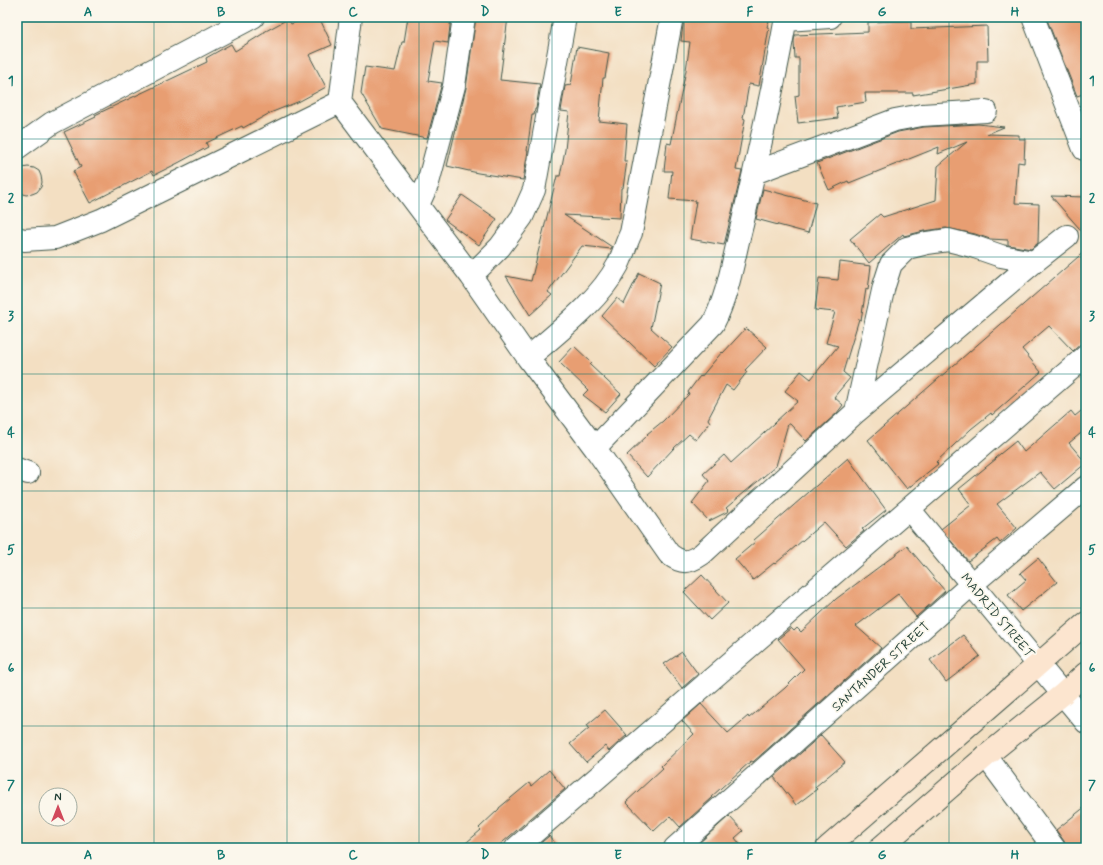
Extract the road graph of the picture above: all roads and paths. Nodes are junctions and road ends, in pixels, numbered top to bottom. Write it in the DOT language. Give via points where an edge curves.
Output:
graph roads {
  1 [pos="253,17"];
  2 [pos="351,17"];
  3 [pos="464,17"];
  4 [pos="565,17"];
  5 [pos="672,17"];
  6 [pos="830,17"];
  7 [pos="1033,17"];
  8 [pos="786,18"];
  9 [pos="340,102"];
  10 [pos="986,111"];
  11 [pos="17,148"];
  12 [pos="1084,149"];
  13 [pos="754,173"];
  14 [pos="418,205"];
  15 [pos="1067,236"];
  16 [pos="17,238"];
  17 [pos="1034,262"];
  18 [pos="471,276"];
  19 [pos="1086,356"];
  20 [pos="528,358"];
  21 [pos="856,412"];
  22 [pos="595,448"];
  23 [pos="1086,487"];
  24 [pos="909,509"];
  25 [pos="971,585"];
  26 [pos="1086,623"];
  27 [pos="1038,664"];
  28 [pos="1086,673"];
  29 [pos="1063,694"];
  30 [pos="1086,722"];
  31 [pos="986,756"];
  32 [pos="516,848"];
  33 [pos="675,848"];
  34 [pos="828,848"];
  35 [pos="880,848"];
  36 [pos="1054,848"];
  1 -- 11 [label="street" via="52,123"];
  2 -- 9 [label="street"];
  3 -- 14 [label="street" via="454,86 428,183"];
  4 -- 18 [label="street" via="534,190 522,218 500,247"];
  5 -- 20 [label="street" via="631,233 618,265 602,288 578,314"];
  6 -- 8 [label="street"];
  7 -- 12 [label="street"];
  8 -- 13 [label="street"];
  9 -- 14 [label="street"];
  9 -- 16 [label="street" via="101,220 55,238"];
  10 -- 13 [label="street" via="922,115 895,120"];
  13 -- 22 [label="street" via="727,289 713,324"];
  14 -- 18 [label="street"];
  15 -- 17 [label="street"];
  17 -- 21 [label="street"];
  17 -- 21 [label="street" via="1001,256 948,240 907,248 891,264 884,286"];
  18 -- 20 [label="street"];
  19 -- 24 [label="street"];
  20 -- 22 [label="street"];
  21 -- 22 [label="street" via="702,554 684,562 670,554"];
  23 -- 25 [label="street, SANTANDER STREET"];
  24 -- 25 [label="street, MADRID STREET"];
  24 -- 32 [label="street"];
  25 -- 27 [label="street, MADRID STREET"];
  25 -- 33 [label="street, SANTANDER STREET"];
  26 -- 27 [label="street"];
  27 -- 29 [label="street, MADRID STREET"];
  27 -- 34 [label="street"];
  28 -- 29 [label="street"];
  29 -- 30 [label="street, MADRID STREET"];
  29 -- 31 [label="street"];
  31 -- 35 [label="street"];
  31 -- 36 [label="street"];
}
